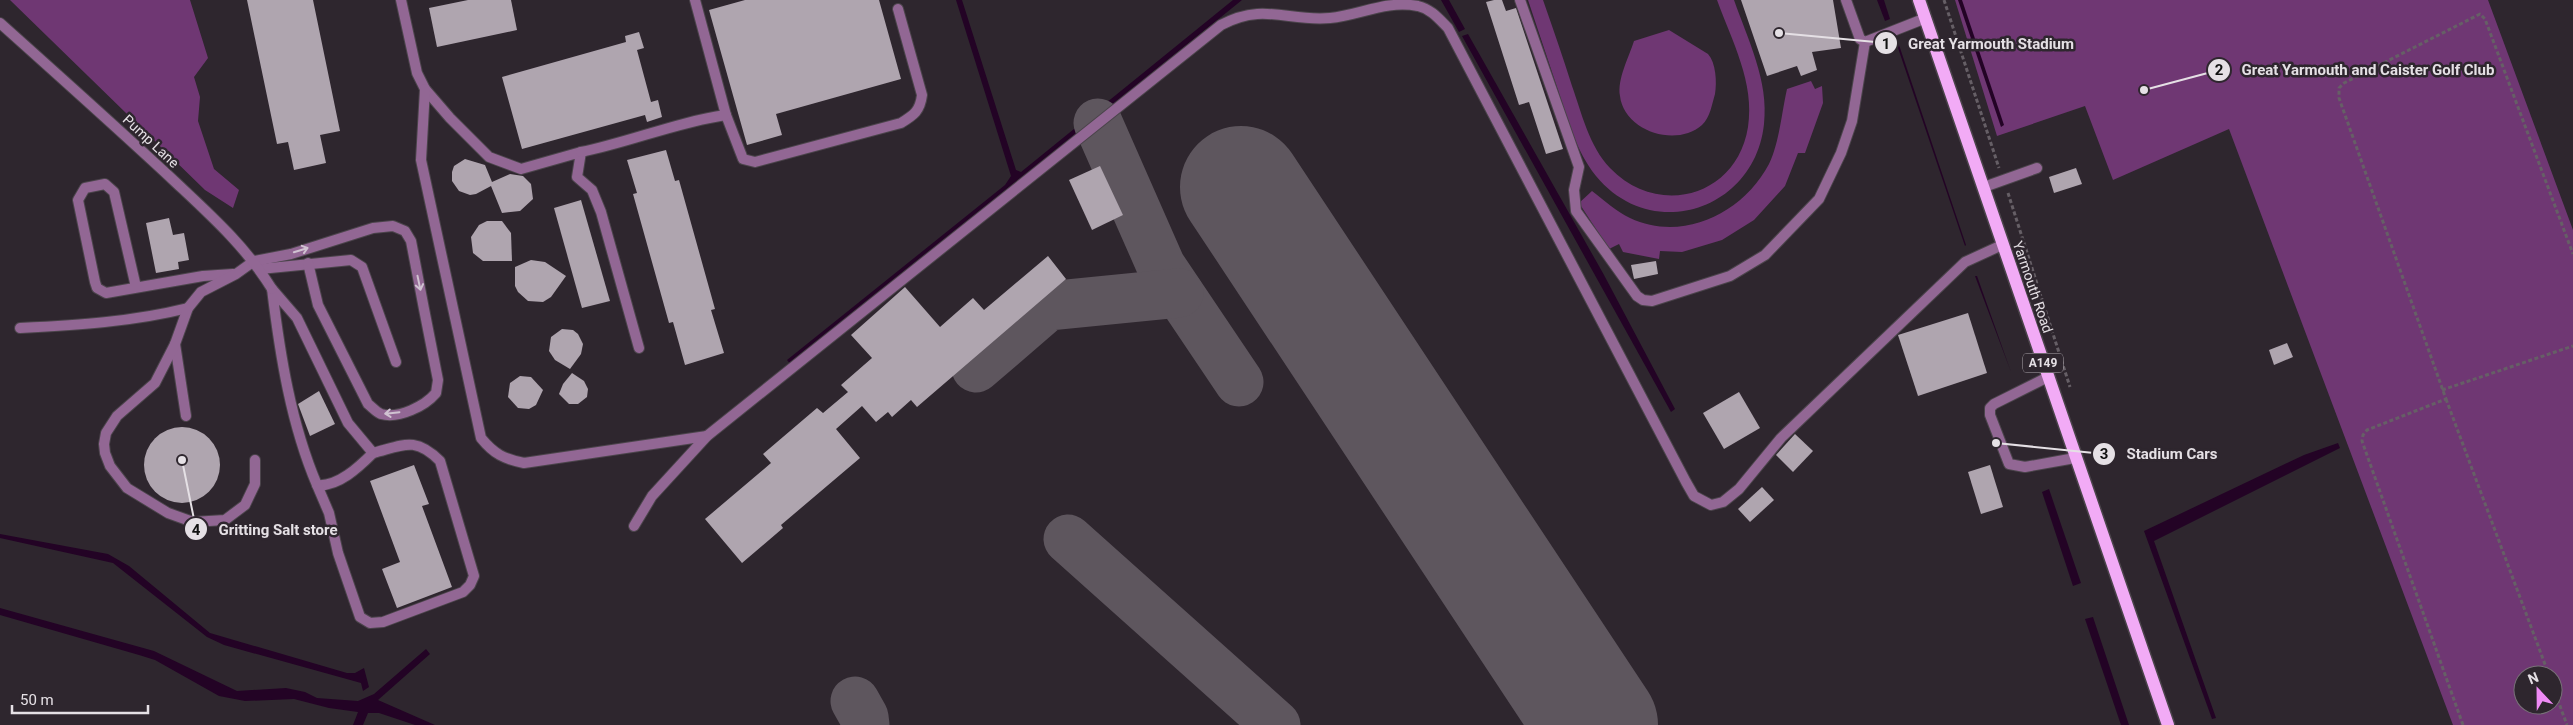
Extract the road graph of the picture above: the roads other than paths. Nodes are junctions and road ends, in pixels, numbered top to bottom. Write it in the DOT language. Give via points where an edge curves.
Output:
graph roads {
  1 [pos="401,0"];
  2 [pos="694,0"];
  3 [pos="1520,0"];
  4 [pos="1846,0"];
  5 [pos="1919,0"];
  6 [pos="898,9"];
  7 [pos="1926,18"];
  8 [pos="0,23"];
  9 [pos="1865,42"];
  10 [pos="425,89"];
  11 [pos="726,115"];
  12 [pos="581,152"];
  13 [pos="2037,168"];
  14 [pos="1984,187"];
  15 [pos="2002,245"];
  16 [pos="308,262"];
  17 [pos="257,265"];
  18 [pos="236,274"];
  19 [pos="136,287"];
  20 [pos="272,289"];
  21 [pos="188,308"];
  22 [pos="20,328"];
  23 [pos="175,344"];
  24 [pos="639,348"];
  25 [pos="396,362"];
  26 [pos="2048,376"];
  27 [pos="186,416"];
  28 [pos="707,436"];
  29 [pos="373,453"];
  30 [pos="2075,458"];
  31 [pos="254,460"];
  32 [pos="317,485"];
  33 [pos="634,526"];
  34 [pos="2168,725"];
  1 -- 10 [label="street" via="417,73"];
  2 -- 11 [label="street"];
  3 -- 9 [label="street" via="1579,167 1574,190 1576,211 1643,300 1659,299 1730,276 1766,255 1819,199 1852,121"];
  4 -- 9 [label="street" via="1860,39"];
  5 -- 7 [label="main road, Yarmouth Road / A149"];
  6 -- 11 [label="street" via="922,95 920,107 914,115 892,125 755,162 743,159"];
  7 -- 9 [label="street"];
  7 -- 14 [label="main road, Yarmouth Road / A149"];
  8 -- 17 [label="street, Pump Lane" via="235,238"];
  10 -- 12 [label="street" via="489,157 521,169"];
  10 -- 28 [label="street" via="421,160 481,438 492,452 504,459 524,463"];
  11 -- 12 [label="street" via="702,118 614,146"];
  12 -- 24 [label="street" via="576,177 592,190 601,212"];
  13 -- 14 [label="street"];
  14 -- 15 [label="main road, Yarmouth Road / A149"];
  15 -- 26 [label="main road, Yarmouth Road / A149"];
  15 -- 28 [label="street" via="1965,262 1781,438 1739,489 1723,502 1711,505 1694,496 1686,482 1448,28 1436,14 1419,6 1399,4 1372,6 1331,18 1256,12 1236,16 1221,25"];
  16 -- 17 [label="street"];
  17 -- 16 [label="street, one-way" via="373,228 393,226 405,231 410,242 438,380 436,393 428,402 418,408 388,415 380,414 368,404 318,305"];
  16 -- 25 [label="street" via="351,260 362,267"];
  17 -- 18 [label="street"];
  17 -- 20 [label="street, Pump Lane"];
  18 -- 19 [label="street"];
  18 -- 21 [label="street" via="201,292"];
  19 -- 19 [label="street" via="106,293 97,288 78,200 85,188 105,184 114,192"];
  20 -- 29 [label="street" via="297,318 348,423"];
  20 -- 32 [label="street" via="300,443"];
  21 -- 22 [label="street" via="100,324"];
  21 -- 23 [label="street"];
  23 -- 27 [label="street"];
  23 -- 31 [label="street" via="156,382 117,416 106,432 105,454 110,466 127,488 168,513 193,522 225,520 245,505 255,484"];
  26 -- 30 [label="main road, Yarmouth Road / A149"];
  26 -- 30 [label="street" via="1994,404 1990,415 2009,464 2025,467"];
  28 -- 33 [label="street" via="652,496"];
  29 -- 32 [label="street" via="328,486"];
  29 -- 32 [label="street" via="409,444 426,448 440,461 474,576 463,592 383,622 370,623 360,617 338,553 329,513"];
  30 -- 34 [label="main road, Yarmouth Road / A149"];
}
